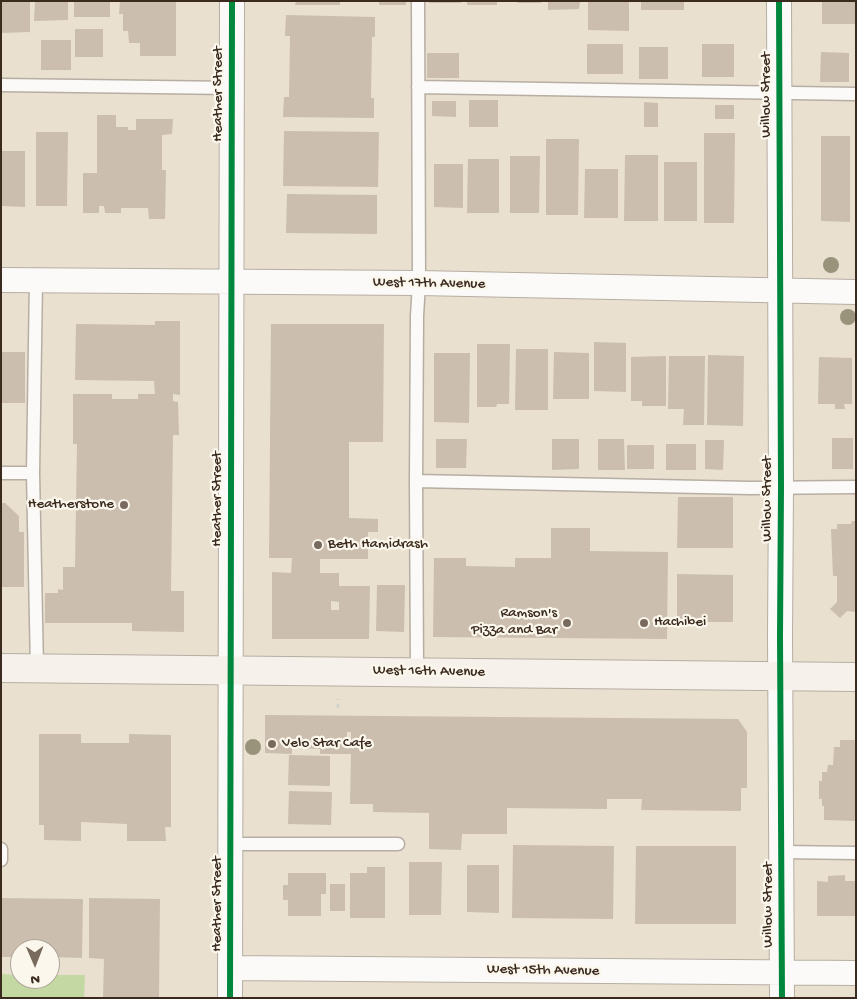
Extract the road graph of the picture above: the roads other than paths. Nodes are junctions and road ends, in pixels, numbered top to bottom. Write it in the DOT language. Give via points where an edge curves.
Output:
graph roads {
  1 [pos="232,1"];
  2 [pos="418,1"];
  3 [pos="779,1"];
  4 [pos="1,85"];
  5 [pos="418,86"];
  6 [pos="232,88"];
  7 [pos="779,93"];
  8 [pos="856,94"];
  9 [pos="1,280"];
  10 [pos="36,280"];
  11 [pos="231,282"];
  12 [pos="419,284"];
  13 [pos="780,291"];
  14 [pos="856,292"];
  15 [pos="1,473"];
  16 [pos="33,473"];
  17 [pos="416,481"];
  18 [pos="856,487"];
  19 [pos="781,488"];
  20 [pos="1,668"];
  21 [pos="37,669"];
  22 [pos="230,670"];
  23 [pos="417,672"];
  24 [pos="780,676"];
  25 [pos="856,677"];
  26 [pos="230,844"];
  27 [pos="398,844"];
  28 [pos="1,849"];
  29 [pos="781,852"];
  30 [pos="856,853"];
  31 [pos="1,860"];
  32 [pos="230,968"];
  33 [pos="782,973"];
  34 [pos="856,973"];
  35 [pos="230,998"];
  36 [pos="782,998"];
  1 -- 6 [label="street, Heather Street"];
  2 -- 5 [label="lane"];
  3 -- 7 [label="street, Willow Street"];
  4 -- 6 [label="lane"];
  5 -- 7 [label="lane"];
  5 -- 12 [label="lane"];
  6 -- 11 [label="street, Heather Street"];
  7 -- 8 [label="lane"];
  7 -- 13 [label="street, Willow Street"];
  9 -- 10 [label="street, West 17th Avenue"];
  10 -- 11 [label="street, West 17th Avenue"];
  10 -- 16 [label="lane"];
  11 -- 12 [label="street, West 17th Avenue"];
  11 -- 22 [label="street, Heather Street"];
  12 -- 13 [label="street, West 17th Avenue"];
  12 -- 17 [label="lane"];
  13 -- 14 [label="street, West 17th Avenue"];
  13 -- 19 [label="street, Willow Street"];
  15 -- 16 [label="lane"];
  16 -- 21 [label="lane"];
  17 -- 19 [label="lane"];
  17 -- 23 [label="lane"];
  18 -- 19 [label="lane"];
  19 -- 24 [label="street, Willow Street"];
  20 -- 21 [label="street, West 16th Avenue"];
  21 -- 22 [label="street, West 16th Avenue"];
  22 -- 23 [label="street, West 16th Avenue"];
  22 -- 26 [label="street, Heather Street"];
  23 -- 24 [label="street, West 16th Avenue"];
  24 -- 25 [label="street, West 16th Avenue"];
  24 -- 29 [label="street, Willow Street"];
  26 -- 27 [label="lane"];
  26 -- 32 [label="street, Heather Street"];
  28 -- 31 [label="lane"];
  29 -- 30 [label="lane"];
  29 -- 33 [label="street, Willow Street"];
  32 -- 33 [label="street, West 15th Avenue"];
  32 -- 35 [label="street, Heather Street"];
  33 -- 34 [label="street, West 15th Avenue"];
  33 -- 36 [label="street, Willow Street"];
}
